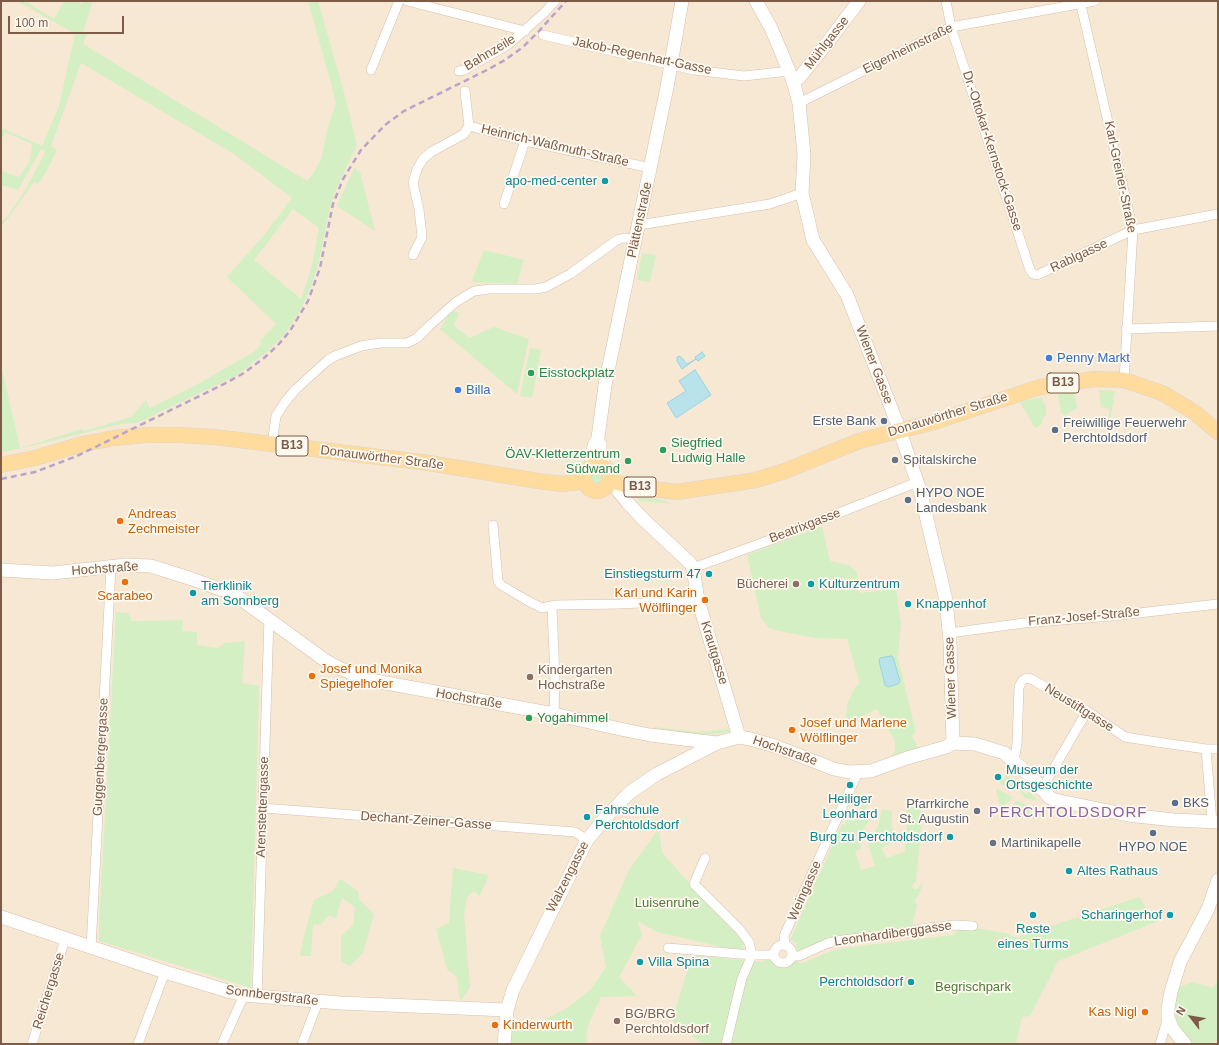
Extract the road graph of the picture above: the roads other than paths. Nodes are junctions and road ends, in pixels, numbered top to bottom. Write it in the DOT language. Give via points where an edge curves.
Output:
graph roads {
  1 [pos="398,1"];
  2 [pos="407,1"];
  3 [pos="555,1"];
  4 [pos="682,1"];
  5 [pos="756,1"];
  6 [pos="859,1"];
  7 [pos="946,1"];
  8 [pos="1095,1"];
  9 [pos="1080,2"];
  10 [pos="952,27"];
  11 [pos="525,31"];
  12 [pos="543,35"];
  13 [pos="671,66"];
  14 [pos="371,70"];
  15 [pos="459,71"];
  16 [pos="791,76"];
  17 [pos="465,91"];
  18 [pos="799,103"];
  19 [pos="469,126"];
  20 [pos="525,141"];
  21 [pos="651,168"];
  22 [pos="802,193"];
  23 [pos="504,204"];
  24 [pos="1218,214"];
  25 [pos="639,225"];
  26 [pos="1133,230"];
  27 [pos="636,239"];
  28 [pos="414,255"];
  29 [pos="1033,274"];
  30 [pos="1218,326"];
  31 [pos="1126,329"];
  32 [pos="1124,380"];
  33 [pos="900,431"];
  34 [pos="1218,432"];
  35 [pos="272,444"];
  36 [pos="1,465"];
  37 [pos="600,478"];
  38 [pos="916,481"];
  39 [pos="493,525"];
  40 [pos="111,567"];
  41 [pos="692,568"];
  42 [pos="1,570"];
  43 [pos="698,600"];
  44 [pos="1218,604"];
  45 [pos="552,607"];
  46 [pos="269,618"];
  47 [pos="950,633"];
  48 [pos="1087,712"];
  49 [pos="554,714"];
  50 [pos="739,737"];
  51 [pos="717,743"];
  52 [pos="953,743"];
  53 [pos="1206,748"];
  54 [pos="1218,749"];
  55 [pos="1014,761"];
  56 [pos="858,772"];
  57 [pos="1042,789"];
  58 [pos="264,808"];
  59 [pos="1215,822"];
  60 [pos="587,840"];
  61 [pos="705,858"];
  62 [pos="1218,880"];
  63 [pos="1,917"];
  64 [pos="973,926"];
  65 [pos="65,939"];
  66 [pos="785,945"];
  67 [pos="91,948"];
  68 [pos="668,948"];
  69 [pos="752,955"];
  70 [pos="774,955"];
  71 [pos="792,956"];
  72 [pos="165,972"];
  73 [pos="251,996"];
  74 [pos="318,1002"];
  75 [pos="507,1010"];
  76 [pos="1168,1017"];
  77 [pos="32,1044"];
  78 [pos="138,1044"];
  79 [pos="222,1044"];
  80 [pos="302,1044"];
  81 [pos="504,1044"];
  82 [pos="726,1044"];
  83 [pos="1160,1044"];
  84 [pos="1185,1044"];
  1 -- 14 [label="street"];
  2 -- 11 [label="street"];
  3 -- 11 [label="street, Bahnzeile"];
  4 -- 13 [label="main road, Plättenstraße"];
  5 -- 16 [label="main road, Wiener Gasse" via="771,28"];
  6 -- 16 [label="main road, Mühlgasse" via="799,78"];
  7 -- 10 [label="street, Dr.-Ottokar-Kernstock-Gasse"];
  8 -- 9 [label="street, Eigenheimstraße"];
  9 -- 10 [label="street, Eigenheimstraße"];
  9 -- 26 [label="street, Karl-Greiner-Straße"];
  10 -- 18 [label="street, Eigenheimstraße"];
  10 -- 29 [label="street, Dr.-Ottokar-Kernstock-Gasse"];
  11 -- 15 [label="street, Bahnzeile" via="509,44"];
  12 -- 13 [label="street, Jakob-Regenhart-Gasse"];
  13 -- 16 [label="street, Jakob-Regenhart-Gasse" via="744,76"];
  13 -- 21 [label="main road, Plättenstraße"];
  16 -- 18 [label="main road, Wiener Gasse"];
  17 -- 19 [label="street, Heinrich-Waßmuth-Straße"];
  18 -- 22 [label="main road, Wiener Gasse" via="804,155"];
  19 -- 20 [label="street, Heinrich-Waßmuth-Straße"];
  19 -- 28 [label="street" via="464,134 431,152 417,169 413,183 422,237"];
  20 -- 21 [label="street, Heinrich-Waßmuth-Straße"];
  20 -- 23 [label="street"];
  21 -- 25 [label="main road, Plättenstraße"];
  22 -- 25 [label="street" via="770,204"];
  22 -- 33 [label="main road, Wiener Gasse" via="813,240 847,295"];
  24 -- 26 [label="street, Rablgasse"];
  25 -- 27 [label="main road, Plättenstraße"];
  26 -- 29 [label="street, Rablgasse" via="1037,275"];
  26 -- 31 [label="street, Karl-Greiner-Straße"];
  27 -- 35 [label="street" via="617,240 570,274 546,287 474,291 456,302 417,338 407,343 362,346 335,356 296,389 285,402 276,416"];
  27 -- 37 [label="main road, Plättenstraße" via="605,385 598,438"];
  30 -- 31 [label="street"];
  31 -- 32 [label="street, Karl-Greiner-Straße"];
  32 -- 33 [label="main road, Donauwörther Straße / B13" via="1095,379 1040,387"];
  32 -- 34 [label="main road, Donauwörther Straße / B13" via="1162,393 1194,412"];
  33 -- 37 [label="main road, Donauwörther Straße / B13" via="859,441 756,480 692,491 671,492 628,486"];
  33 -- 38 [label="main road, Wiener Gasse"];
  35 -- 36 [label="main road, Donauwörther Straße / B13" via="214,437 146,435 82,444"];
  35 -- 37 [label="main road, Donauwörther Straße / B13" via="463,468 562,484"];
  37 -- 41 [label="main road" via="686,558"];
  38 -- 41 [label="street, Beatrixgasse" via="770,540"];
  38 -- 47 [label="main road, Wiener Gasse" via="946,600"];
  39 -- 45 [label="street" via="498,581 542,608"];
  40 -- 42 [label="main road, Hochstraße" via="53,573"];
  40 -- 46 [label="main road, Hochstraße" via="151,566 192,579 234,594"];
  40 -- 67 [label="street, Guggenbergergasse"];
  41 -- 43 [label="main road, Krautgasse"];
  43 -- 45 [label="street"];
  43 -- 50 [label="main road, Krautgasse"];
  44 -- 47 [label="street, Franz-Josef-Straße" via="1112,616 1024,622"];
  45 -- 49 [label="street"];
  46 -- 49 [label="main road, Hochstraße" via="326,661 370,680"];
  46 -- 58 [label="street, Arenstettengasse"];
  47 -- 52 [label="main road, Wiener Gasse"];
  48 -- 53 [label="street, Neustiftgasse" via="1125,737"];
  48 -- 55 [label="street, Neustiftgasse" via="1026,678 1019,687 1018,744"];
  48 -- 57 [label="street"];
  49 -- 51 [label="main road, Hochstraße" via="635,732"];
  50 -- 51 [label="main road, Hochstraße"];
  50 -- 56 [label="main road, Hochstraße" via="775,746 834,769"];
  51 -- 60 [label="main road, Walzengasse" via="662,771 629,793"];
  52 -- 55 [label="main road" via="975,744 994,749"];
  52 -- 56 [label="main road, Hochstraße" via="871,771"];
  53 -- 54 [label="street, Neustiftgasse"];
  53 -- 59 [label="street"];
  55 -- 57 [label="main road"];
  56 -- 66 [label="street, Weingasse" via="784,936"];
  57 -- 59 [label="main road" via="1055,800 1098,810 1174,820"];
  58 -- 60 [label="street, Dechant-Zeiner-Gasse" via="575,832"];
  58 -- 73 [label="street, Arenstettengasse"];
  60 -- 75 [label="main road, Walzengasse" via="512,990"];
  61 -- 69 [label="street" via="694,884 740,930 749,942"];
  62 -- 76 [label="main road" via="1208,909 1180,962 1171,992"];
  63 -- 65 [label="main road, Sonnbergstraße"];
  64 -- 71 [label="street, Leonhardiberggasse" via="955,925 843,940 828,943 799,956"];
  65 -- 67 [label="main road, Sonnbergstraße"];
  65 -- 77 [label="street, Reichergasse"];
  66 -- 70 [label="street" via="775,949"];
  66 -- 71 [label="street" via="791,949"];
  67 -- 72 [label="main road, Sonnbergstraße"];
  68 -- 69 [label="street"];
  69 -- 70 [label="street"];
  69 -- 82 [label="street" via="742,978"];
  70 -- 71 [label="street" via="778,962 783,963"];
  72 -- 73 [label="main road, Sonnbergstraße"];
  72 -- 78 [label="street"];
  73 -- 74 [label="main road, Sonnbergstraße"];
  73 -- 79 [label="street"];
  74 -- 75 [label="main road, Sonnbergstraße"];
  74 -- 80 [label="street"];
  75 -- 81 [label="main road, Walzengasse"];
  76 -- 83 [label="street"];
  76 -- 84 [label="main road" via="1172,1028"];
}
